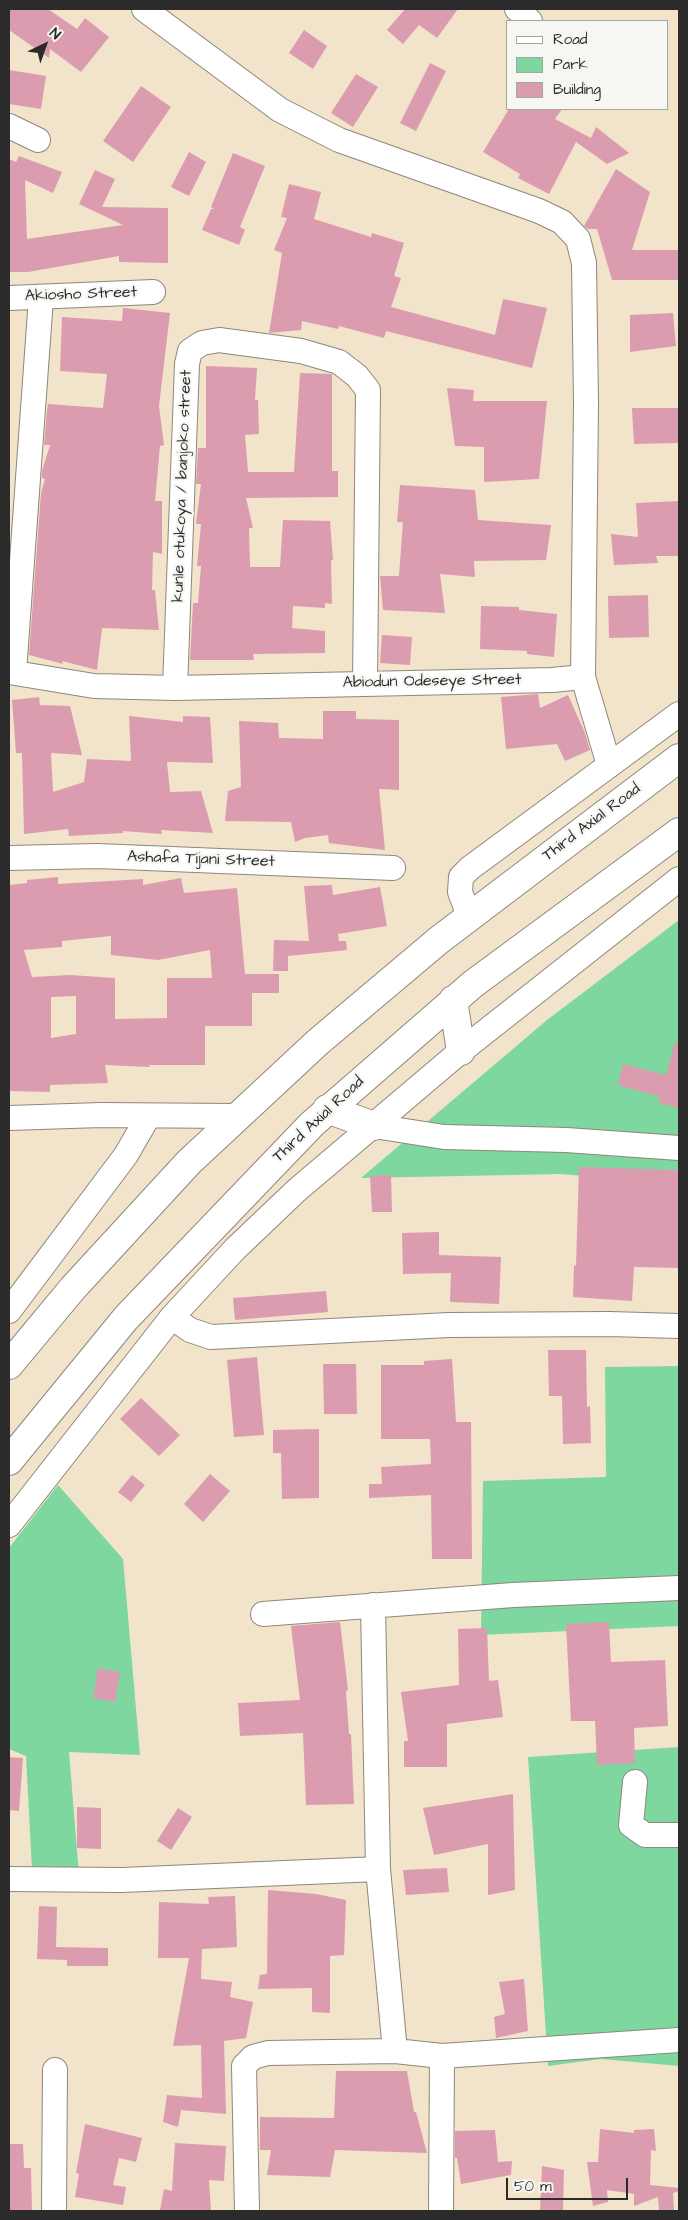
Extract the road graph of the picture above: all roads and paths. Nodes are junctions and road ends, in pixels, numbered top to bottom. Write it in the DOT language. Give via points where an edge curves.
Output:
graph roads {
  1 [pos="144,9"];
  2 [pos="517,9"];
  3 [pos="529,20"];
  4 [pos="9,126"];
  5 [pos="38,140"];
  6 [pos="153,292"];
  7 [pos="9,298"];
  8 [pos="41,298"];
  9 [pos="11,672"];
  10 [pos="583,677"];
  11 [pos="365,683"];
  12 [pos="175,688"];
  13 [pos="679,714"];
  14 [pos="679,758"];
  15 [pos="609,766"];
  16 [pos="679,832"];
  17 [pos="9,858"];
  18 [pos="393,868"];
  19 [pos="679,879"];
  20 [pos="469,916"];
  21 [pos="454,1000"];
  22 [pos="460,1050"];
  23 [pos="327,1109"];
  24 [pos="236,1116"];
  25 [pos="148,1117"];
  26 [pos="9,1118"];
  27 [pos="374,1126"];
  28 [pos="679,1148"];
  29 [pos="9,1311"];
  30 [pos="172,1317"];
  31 [pos="679,1326"];
  32 [pos="9,1365"];
  33 [pos="9,1461"];
  34 [pos="9,1525"];
  35 [pos="679,1588"];
  36 [pos="372,1605"];
  37 [pos="263,1614"];
  38 [pos="635,1782"];
  39 [pos="679,1834"];
  40 [pos="378,1869"];
  41 [pos="9,1879"];
  42 [pos="679,2040"];
  43 [pos="395,2051"];
  44 [pos="442,2056"];
  45 [pos="55,2070"];
  46 [pos="54,2211"];
  47 [pos="247,2211"];
  48 [pos="441,2211"];
  1 -- 10 [label="street" via="280,110 338,140 539,211 562,222 578,239 584,263 586,403"];
  2 -- 3 [label="street"];
  4 -- 5 [label="street"];
  6 -- 8 [label="street, Akiosho Street"];
  7 -- 8 [label="street, Akiosho Street"];
  8 -- 9 [label="street"];
  9 -- 12 [label="street, Abiodun Odeseye Street" via="94,686"];
  10 -- 11 [label="street, Abiodun Odeseye Street"];
  10 -- 15 [label="street"];
  11 -- 12 [label="street, Abiodun Odeseye Street"];
  11 -- 12 [label="street, kunle otukoya / banjoko street" via="368,390 339,362 301,350 219,340 202,343 190,351 187,364"];
  13 -- 15 [label="street"];
  14 -- 20 [label="highway, Third Axial Road"];
  15 -- 20 [label="street" via="461,877 460,892"];
  16 -- 21 [label="highway, Third Axial Road"];
  17 -- 18 [label="street, Ashafa Tijani Street" via="97,856"];
  19 -- 22 [label="street"];
  20 -- 24 [label="highway, Third Axial Road" via="318,1042"];
  21 -- 22 [label="highway"];
  21 -- 23 [label="highway, Third Axial Road"];
  22 -- 27 [label="street"];
  23 -- 27 [label="highway"];
  23 -- 33 [label="highway, Third Axial Road" via="126,1318"];
  24 -- 25 [label="street"];
  24 -- 32 [label="highway, Third Axial Road" via="73,1288"];
  25 -- 26 [label="street"];
  25 -- 29 [label="street" via="126,1155"];
  27 -- 28 [label="street" via="444,1137 566,1140"];
  27 -- 30 [label="street" via="297,1190 235,1249"];
  30 -- 31 [label="street" via="190,1330 211,1337 449,1325"];
  30 -- 34 [label="street"];
  35 -- 36 [label="street"];
  36 -- 37 [label="street"];
  36 -- 40 [label="street"];
  38 -- 39 [label="street" via="631,1825 645,1835"];
  40 -- 41 [label="street" via="122,1880"];
  40 -- 43 [label="street"];
  42 -- 44 [label="street"];
  43 -- 44 [label="street"];
  43 -- 47 [label="street" via="268,2053 253,2057 244,2066"];
  44 -- 48 [label="street"];
  45 -- 46 [label="street"];
}
